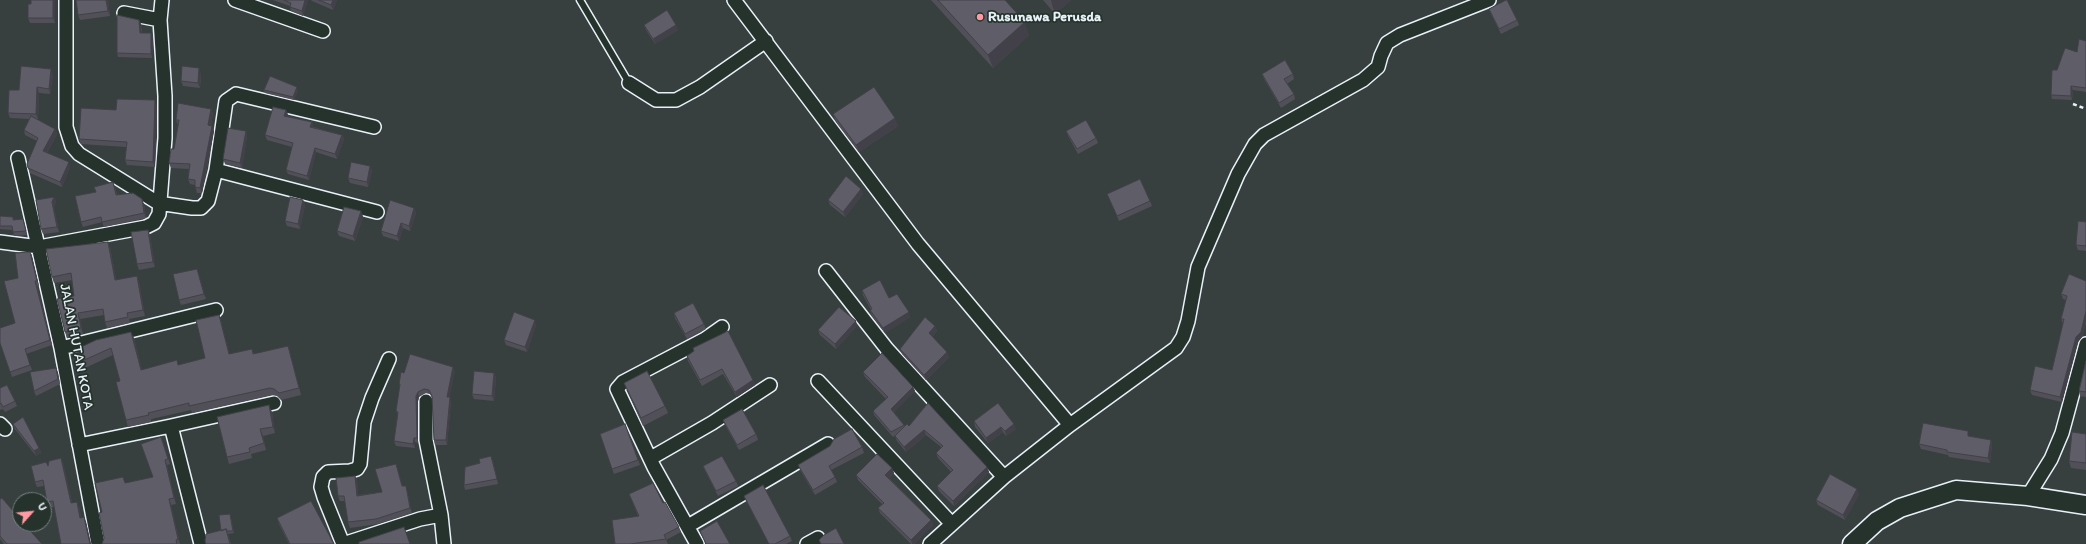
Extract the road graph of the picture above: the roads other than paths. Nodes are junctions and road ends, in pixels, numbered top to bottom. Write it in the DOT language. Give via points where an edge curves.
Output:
graph roads {
  1 [pos="66,0"];
  2 [pos="162,0"];
  3 [pos="235,0"];
  4 [pos="580,0"];
  5 [pos="734,0"];
  6 [pos="1489,0"];
  7 [pos="124,13"];
  8 [pos="160,20"];
  9 [pos="323,31"];
  10 [pos="766,41"];
  11 [pos="629,83"];
  12 [pos="374,127"];
  13 [pos="18,158"];
  14 [pos="216,170"];
  15 [pos="158,203"];
  16 [pos="377,212"];
  17 [pos="0,242"];
  18 [pos="39,246"];
  19 [pos="826,271"];
  20 [pos="216,310"];
  21 [pos="722,327"];
  22 [pos="2086,344"];
  23 [pos="61,348"];
  24 [pos="389,359"];
  25 [pos="818,381"];
  26 [pos="770,385"];
  27 [pos="426,401"];
  28 [pos="274,403"];
  29 [pos="1070,425"];
  30 [pos="171,426"];
  31 [pos="828,444"];
  32 [pos="79,445"];
  33 [pos="651,458"];
  34 [pos="1004,477"];
  35 [pos="2028,496"];
  36 [pos="2086,505"];
  37 [pos="441,515"];
  38 [pos="951,523"];
  39 [pos="688,526"];
  40 [pos="98,544"];
  41 [pos="201,544"];
  42 [pos="343,544"];
  43 [pos="444,544"];
  44 [pos="697,544"];
  45 [pos="930,544"];
  46 [pos="1852,544"];
  1 -- 15 [label="street" via="66,127 70,142 79,154"];
  2 -- 8 [label="street"];
  3 -- 9 [label="street"];
  4 -- 11 [label="lane"];
  5 -- 10 [label="street"];
  6 -- 29 [label="street" via="1400,35 1387,43 1378,67 1363,80 1322,104 1276,126 1255,144 1238,174 1198,267 1184,337 1176,348"];
  7 -- 8 [label="street"];
  8 -- 15 [label="street" via="165,96"];
  10 -- 11 [label="street" via="700,87 676,100 656,100"];
  10 -- 29 [label="street" via="918,244"];
  12 -- 14 [label="street" via="236,94 226,101"];
  13 -- 18 [label="street, JALAN HUTAN KOTA"];
  14 -- 15 [label="street" via="208,201 201,208"];
  14 -- 16 [label="street"];
  15 -- 18 [label="street" via="159,214 154,223 146,227"];
  17 -- 18 [label="street"];
  18 -- 23 [label="street, JALAN HUTAN KOTA"];
  19 -- 34 [label="street" via="887,349"];
  20 -- 23 [label="street"];
  21 -- 33 [label="street" via="617,389"];
  22 -- 35 [label="street" via="2062,433 2051,459"];
  23 -- 32 [label="street, JALAN HUTAN KOTA"];
  24 -- 42 [label="street" via="364,422 360,464 350,471 328,472 323,477 324,497"];
  25 -- 38 [label="street"];
  26 -- 33 [label="street" via="712,423"];
  27 -- 37 [label="street" via="427,452"];
  28 -- 30 [label="street"];
  29 -- 34 [label="street"];
  30 -- 32 [label="street"];
  30 -- 41 [label="street"];
  31 -- 39 [label="street"];
  32 -- 40 [label="street, JALAN HUTAN KOTA"];
  33 -- 39 [label="street"];
  34 -- 38 [label="street"];
  35 -- 36 [label="street"];
  35 -- 46 [label="street" via="1956,490 1900,508 1878,520"];
  37 -- 42 [label="street" via="420,519"];
  37 -- 43 [label="street"];
  38 -- 45 [label="street"];
  39 -- 44 [label="street"];
}
